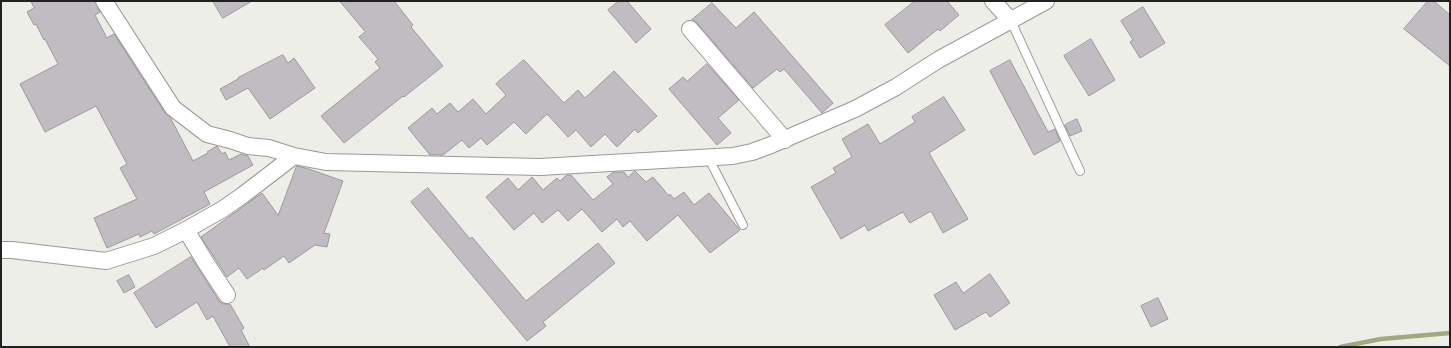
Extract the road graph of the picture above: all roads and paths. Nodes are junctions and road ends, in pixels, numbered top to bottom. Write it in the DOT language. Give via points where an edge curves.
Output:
graph roads {
  1 [pos="104,1"];
  2 [pos="993,1"];
  3 [pos="1046,1"];
  4 [pos="1011,21"];
  5 [pos="690,29"];
  6 [pos="785,140"];
  7 [pos="294,156"];
  8 [pos="708,157"];
  9 [pos="1080,171"];
  10 [pos="743,225"];
  11 [pos="186,230"];
  12 [pos="1,250"];
  13 [pos="227,295"];
  1 -- 7 [label="street" via="173,108 207,134"];
  2 -- 4 [label="street"];
  3 -- 4 [label="street"];
  4 -- 6 [label="street" via="938,60 875,98"];
  4 -- 9 [label="lane"];
  5 -- 6 [label="street"];
  6 -- 8 [label="street" via="752,152"];
  7 -- 8 [label="street" via="326,162 540,166"];
  7 -- 11 [label="street" via="243,195"];
  8 -- 10 [label="lane"];
  11 -- 12 [label="street" via="154,246 106,261"];
  11 -- 13 [label="street"];
}
